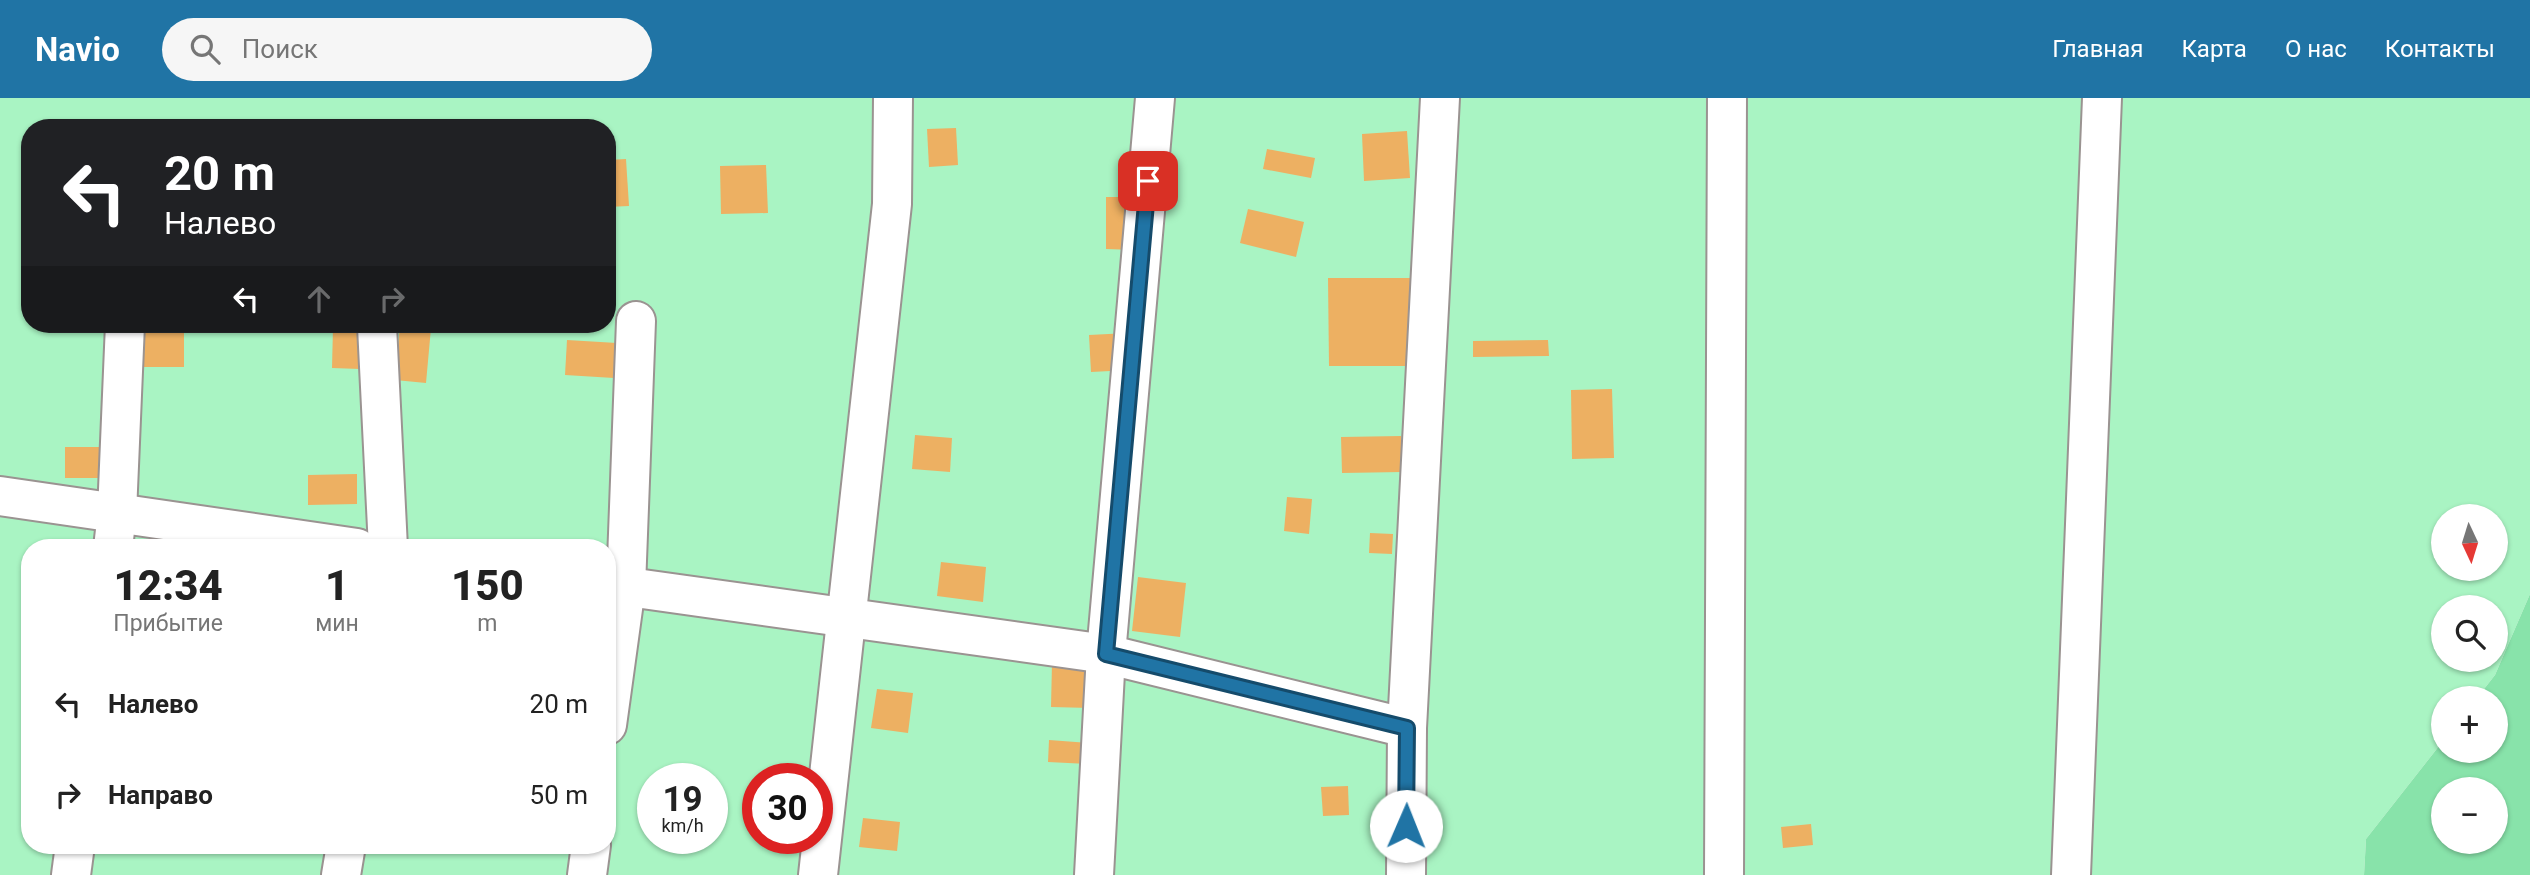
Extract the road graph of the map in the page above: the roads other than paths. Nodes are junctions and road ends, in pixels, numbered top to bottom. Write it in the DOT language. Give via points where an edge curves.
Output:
graph roads {
  1 [pos="893,98"];
  2 [pos="1155,98"];
  3 [pos="1440,98"];
  4 [pos="1727,98"];
  5 [pos="2102,98"];
  6 [pos="636,321"];
  7 [pos="125,333"];
  8 [pos="377,333"];
  9 [pos="0,496"];
  10 [pos="115,531"];
  11 [pos="229,539"];
  12 [pos="388,539"];
  13 [pos="616,585"];
  14 [pos="845,616"];
  15 [pos="1106,654"];
  16 [pos="1407,728"];
  17 [pos="74,854"];
  18 [pos="344,854"];
  19 [pos="590,854"];
  20 [pos="71,875"];
  21 [pos="341,875"];
  22 [pos="587,875"];
  23 [pos="818,875"];
  24 [pos="1094,875"];
  25 [pos="1406,875"];
  26 [pos="1724,875"];
  27 [pos="2071,875"];
  1 -- 14 [label="street" via="892,204"];
  2 -- 15 [label="street"];
  3 -- 16 [label="street"];
  4 -- 26 [label="street"];
  5 -- 27 [label="street"];
  6 -- 13 [label="street"];
  7 -- 10 [label="street"];
  8 -- 12 [label="street"];
  9 -- 10 [label="street"];
  10 -- 11 [label="street"];
  13 -- 14 [label="street"];
  14 -- 15 [label="street"];
  14 -- 23 [label="street"];
  15 -- 16 [label="street"];
  15 -- 24 [label="street"];
  16 -- 25 [label="street"];
  17 -- 20 [label="street"];
  18 -- 21 [label="street"];
  19 -- 22 [label="street"];
}
